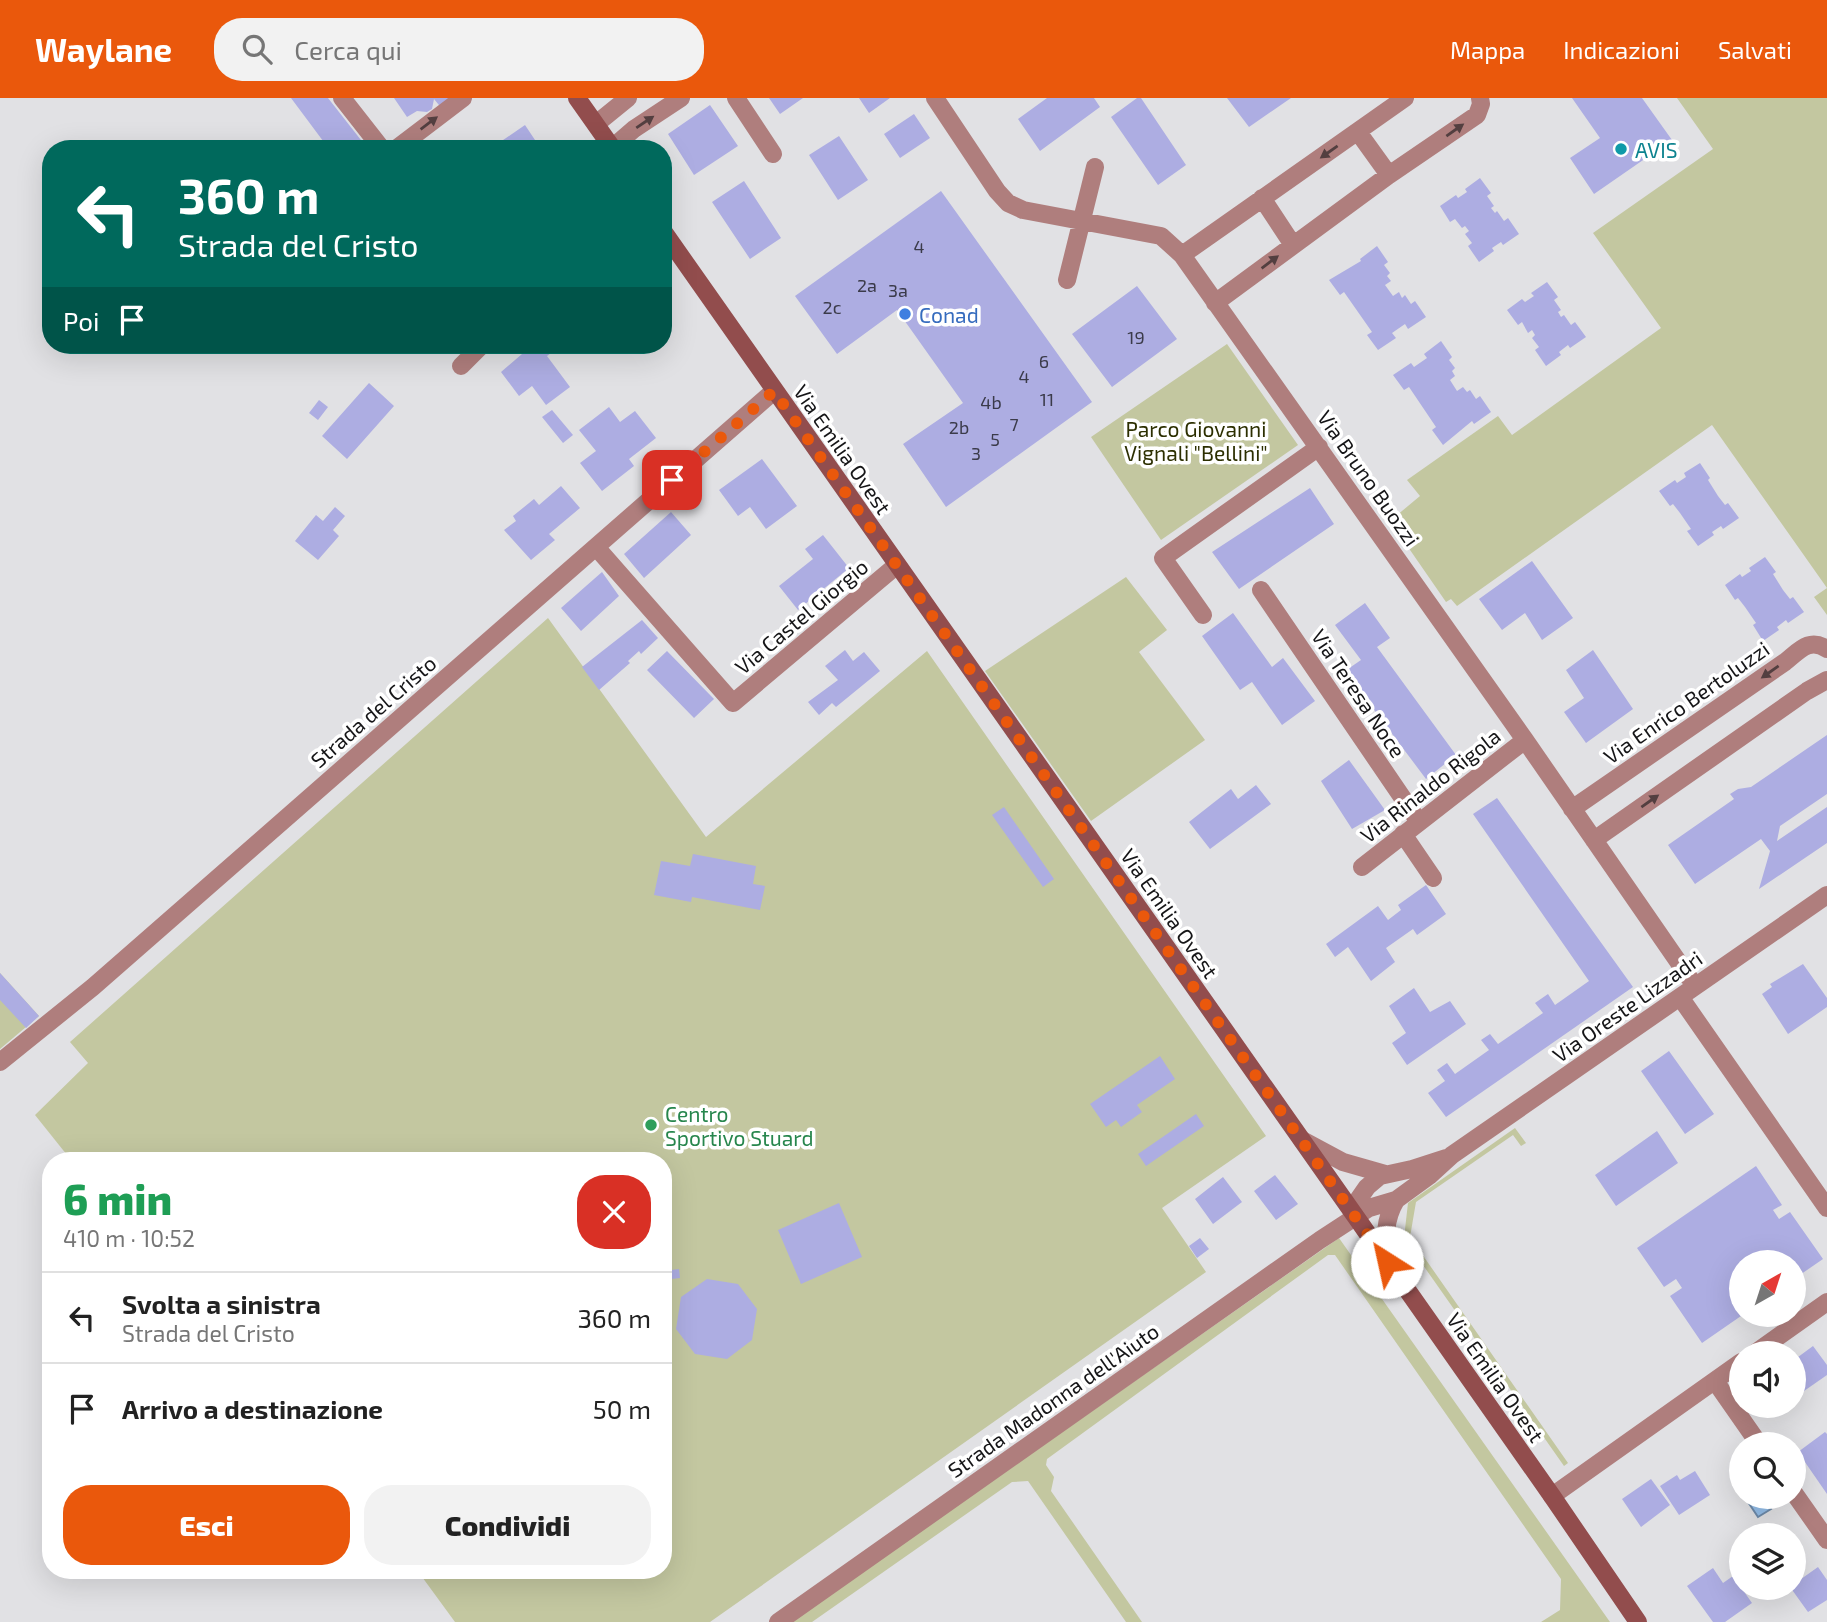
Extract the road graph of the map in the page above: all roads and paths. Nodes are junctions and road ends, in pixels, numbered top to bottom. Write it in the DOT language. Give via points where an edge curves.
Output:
graph roads {
  1 [pos="342,98"];
  2 [pos="463,98"];
  3 [pos="577,98"];
  4 [pos="628,98"];
  5 [pos="681,98"];
  6 [pos="736,98"];
  7 [pos="935,98"];
  8 [pos="1405,98"];
  9 [pos="1480,98"];
  10 [pos="596,124"];
  11 [pos="1358,132"];
  12 [pos="375,140"];
  13 [pos="408,140"];
  14 [pos="607,140"];
  15 [pos="621,140"];
  16 [pos="773,154"];
  17 [pos="1095,167"];
  18 [pos="1389,175"];
  19 [pos="1262,198"];
  20 [pos="1083,221"];
  21 [pos="672,244"];
  22 [pos="1293,244"];
  23 [pos="1182,255"];
  24 [pos="1067,280"];
  25 [pos="1215,303"];
  26 [pos="473,354"];
  27 [pos="461,366"];
  28 [pos="774,391"];
  29 [pos="1319,447"];
  30 [pos="596,547"];
  31 [pos="897,565"];
  32 [pos="1261,590"];
  33 [pos="1203,615"];
  34 [pos="1825,644"];
  35 [pos="1827,680"];
  36 [pos="1525,740"];
  37 [pos="1572,809"];
  38 [pos="1419,822"];
  39 [pos="1403,834"];
  40 [pos="1594,840"];
  41 [pos="1363,867"];
  42 [pos="1433,877"];
  43 [pos="1827,895"];
  44 [pos="1695,986"];
  45 [pos="1679,997"];
  46 [pos="0,1062"];
  47 [pos="1298,1135"];
  48 [pos="1452,1155"];
  49 [pos="1385,1174"];
  50 [pos="1396,1200"];
  51 [pos="1827,1208"];
  52 [pos="1353,1213"];
  53 [pos="1387,1262"];
  54 [pos="1827,1302"];
  55 [pos="1772,1341"];
  56 [pos="1729,1370"];
  57 [pos="1714,1381"];
  58 [pos="1750,1432"];
  59 [pos="1552,1496"];
  60 [pos="1805,1509"];
  61 [pos="1827,1540"];
  62 [pos="778,1622"];
  63 [pos="1638,1622"];
  1 -- 12 [label="street"];
  13 -- 2 [label="street, one-way"];
  3 -- 10 [label="street"];
  4 -- 10 [label="street"];
  15 -- 5 [label="street, one-way"];
  6 -- 16 [label="street"];
  7 -- 20 [label="street, Via Bruno Buozzi" via="1008,203"];
  8 -- 11 [label="street"];
  18 -- 9 [label="street, one-way" via="1477,114"];
  10 -- 14 [label="street"];
  11 -- 18 [label="street"];
  11 -- 19 [label="street, one-way"];
  17 -- 20 [label="street"];
  18 -- 22 [label="street"];
  19 -- 22 [label="street"];
  19 -- 23 [label="street"];
  20 -- 23 [label="street, Via Bruno Buozzi" via="1161,236"];
  20 -- 24 [label="street"];
  21 -- 28 [label="street, Via Emilia Ovest"];
  25 -- 22 [label="street, one-way"];
  23 -- 25 [label="street, Via Bruno Buozzi"];
  25 -- 29 [label="street, Via Bruno Buozzi"];
  26 -- 27 [label="street"];
  28 -- 30 [label="street, Strada del Cristo"];
  28 -- 31 [label="street, Via Emilia Ovest"];
  29 -- 33 [label="street" via="1163,558"];
  29 -- 36 [label="street, Via Bruno Buozzi"];
  30 -- 31 [label="street, Via Castel Giorgio" via="733,703"];
  30 -- 46 [label="street, Strada del Cristo" via="93,987"];
  31 -- 47 [label="street, Via Emilia Ovest"];
  32 -- 38 [label="street, Via Teresa Noce"];
  34 -- 37 [label="street, Via Enrico Bertoluzzi, one-way" via="1809,643"];
  40 -- 35 [label="street, one-way"];
  36 -- 37 [label="street, Via Bruno Buozzi"];
  36 -- 38 [label="street, Via Rinaldo Rigola"];
  37 -- 40 [label="street, Via Bruno Buozzi"];
  38 -- 39 [label="street, Via Rinaldo Rigola"];
  39 -- 41 [label="street, Via Rinaldo Rigola"];
  39 -- 42 [label="street"];
  40 -- 44 [label="street, Via Bruno Buozzi"];
  43 -- 44 [label="street, Via Oreste Lizzadri"];
  44 -- 45 [label="street, Via Oreste Lizzadri"];
  45 -- 48 [label="street, Via Oreste Lizzadri"];
  45 -- 51 [label="street"];
  47 -- 49 [label="street, Via Oreste Lizzadri" via="1343,1162"];
  47 -- 52 [label="street, Via Emilia Ovest"];
  48 -- 49 [label="street, Via Oreste Lizzadri"];
  48 -- 50 [label="street, Via Oreste Lizzadri"];
  49 -- 52 [label="street" via="1371,1183"];
  50 -- 52 [label="street, Via Oreste Lizzadri"];
  50 -- 53 [label="street" via="1385,1230"];
  52 -- 53 [label="street, Via Emilia Ovest"];
  52 -- 62 [label="street, Strada Madonna dell'Aiuto"];
  53 -- 59 [label="street, Via Emilia Ovest"];
  54 -- 55 [label="street"];
  56 -- 57 [label="street"];
  57 -- 58 [label="street"];
  57 -- 59 [label="street"];
  59 -- 63 [label="street, Via Emilia Ovest"];
  60 -- 61 [label="street"];
}
